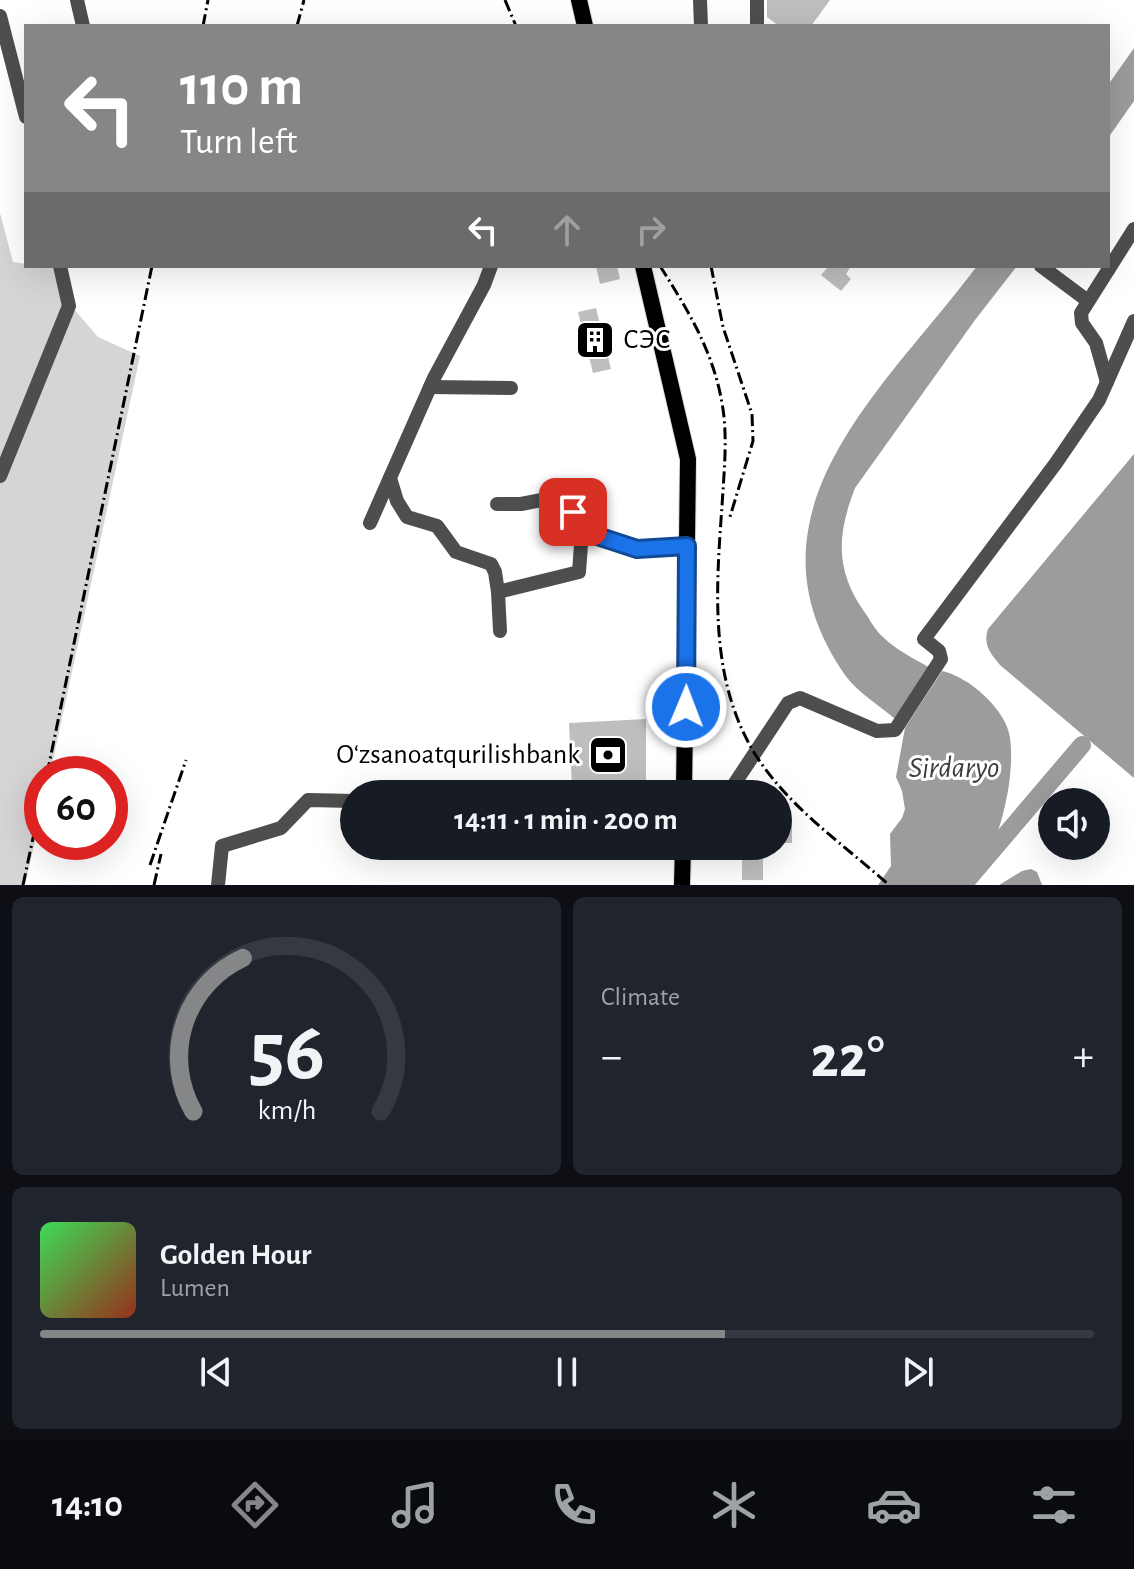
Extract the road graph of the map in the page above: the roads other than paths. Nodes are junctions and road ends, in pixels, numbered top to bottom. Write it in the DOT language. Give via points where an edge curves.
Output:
graph roads {
  1 [pos="77,0"];
  2 [pos="579,0"];
  3 [pos="700,0"];
  4 [pos="757,0"];
  5 [pos="0,16"];
  6 [pos="83,24"];
  7 [pos="585,24"];
  8 [pos="701,24"];
  9 [pos="757,24"];
  10 [pos="24,109"];
  11 [pos="1134,229"];
  12 [pos="1110,267"];
  13 [pos="60,268"];
  14 [pos="490,268"];
  15 [pos="643,268"];
  16 [pos="1044,268"];
  17 [pos="1109,268"];
  18 [pos="1088,301"];
  19 [pos="1134,321"];
  20 [pos="1107,382"];
  21 [pos="430,387"];
  22 [pos="511,388"];
  23 [pos="0,476"];
  24 [pos="390,478"];
  25 [pos="497,504"];
  26 [pos="370,523"];
  27 [pos="582,531"];
  28 [pos="687,546"];
  29 [pos="498,592"];
  30 [pos="500,631"];
  31 [pos="684,780"];
  32 [pos="737,780"];
  33 [pos="340,801"];
  34 [pos="683,860"];
  35 [pos="218,885"];
  36 [pos="682,885"];
  1 -- 6 [label="street"];
  2 -- 7 [label="main road"];
  3 -- 8 [label="street"];
  4 -- 9 [label="street"];
  5 -- 10 [label="street"];
  11 -- 12 [label="street"];
  13 -- 23 [label="street" via="69,306"];
  14 -- 21 [label="street"];
  15 -- 28 [label="main road" via="688,459"];
  16 -- 18 [label="street"];
  17 -- 18 [label="street"];
  18 -- 20 [label="street" via="1082,323 1096,343"];
  19 -- 20 [label="street"];
  20 -- 32 [label="street" via="1056,463 924,639 941,659 895,730 877,731 800,698 788,703"];
  21 -- 22 [label="street"];
  21 -- 24 [label="street"];
  24 -- 26 [label="street"];
  24 -- 29 [label="street" via="407,517 437,526 456,552 491,564"];
  25 -- 27 [label="street" via="568,495"];
  27 -- 28 [label="street" via="637,549"];
  27 -- 29 [label="street" via="579,572"];
  28 -- 31 [label="main road"];
  29 -- 30 [label="street"];
  33 -- 35 [label="street" via="308,800 281,828 222,846"];
  34 -- 36 [label="main road"];
}
